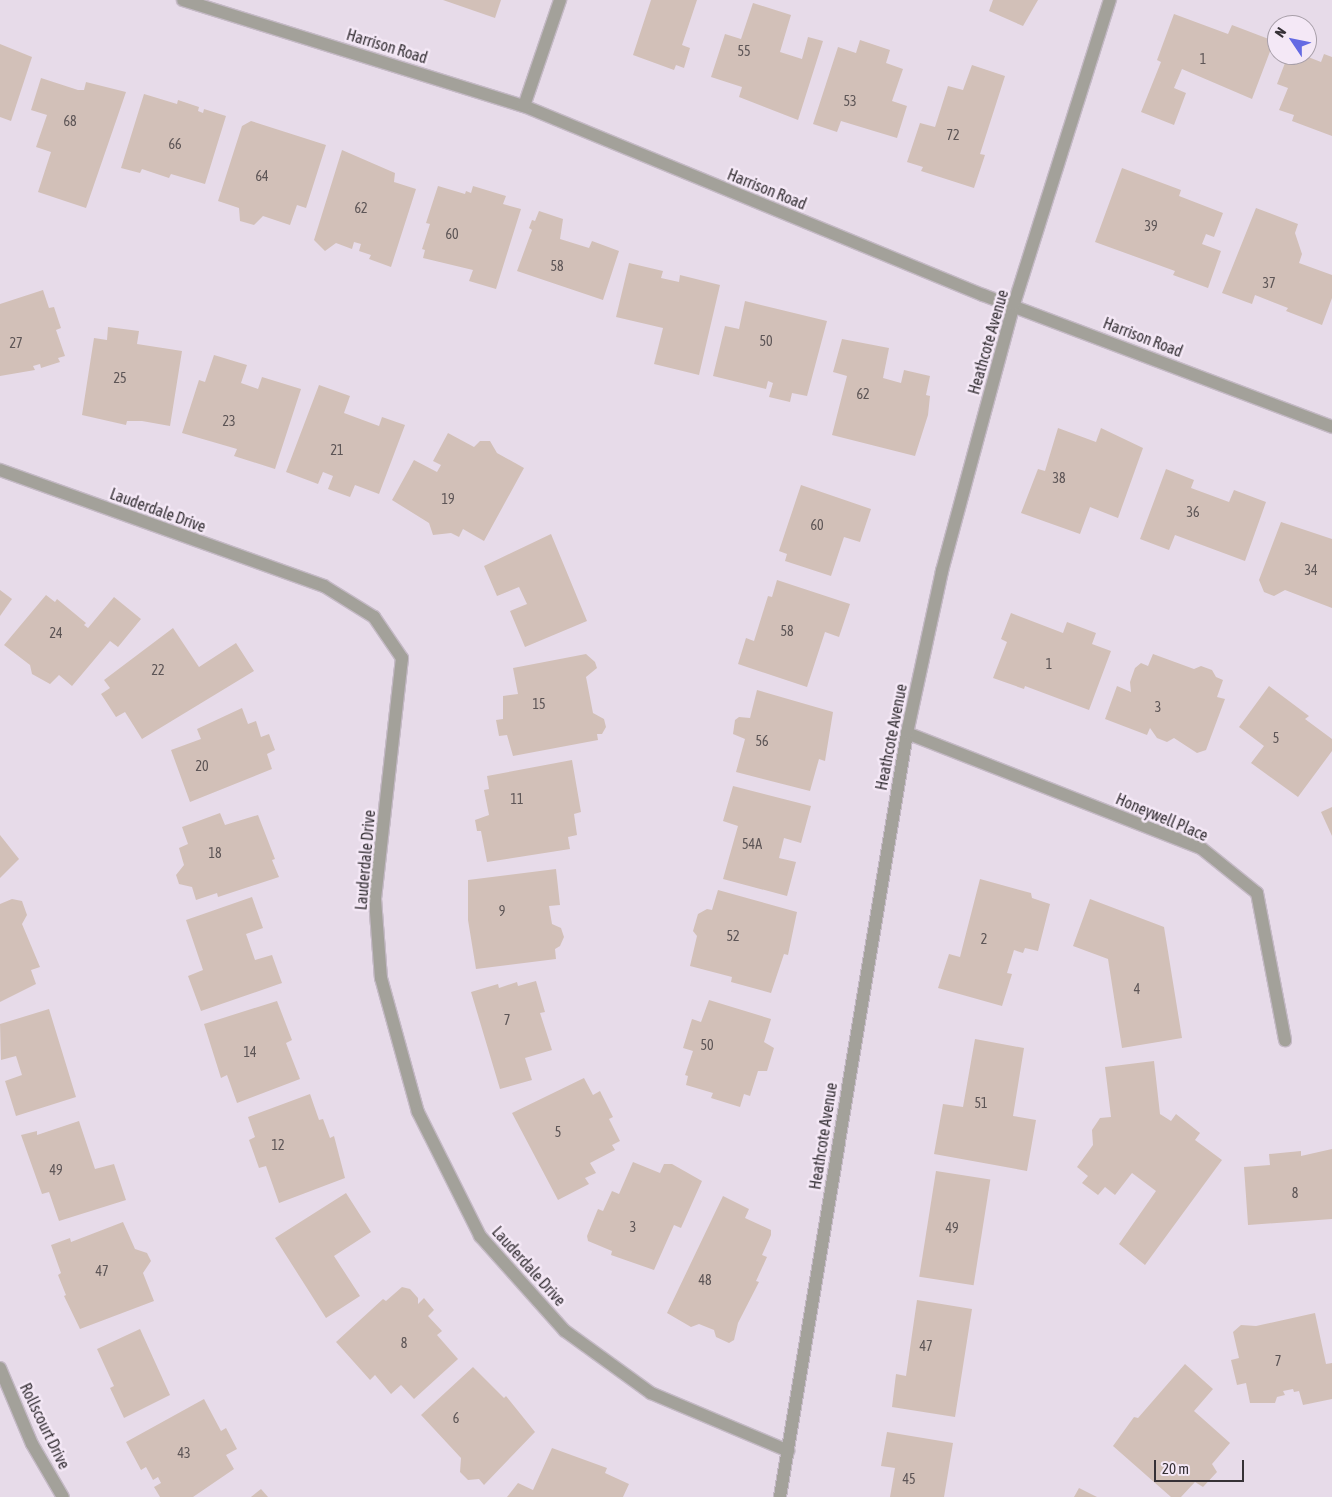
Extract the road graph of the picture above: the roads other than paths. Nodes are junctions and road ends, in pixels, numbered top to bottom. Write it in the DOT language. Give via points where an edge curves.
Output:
graph roads {
  1 [pos="183,0"];
  2 [pos="560,0"];
  3 [pos="1110,0"];
  4 [pos="524,106"];
  5 [pos="1014,304"];
  6 [pos="1332,427"];
  7 [pos="0,470"];
  8 [pos="907,733"];
  9 [pos="1285,1040"];
  10 [pos="0,1368"];
  11 [pos="788,1450"];
  12 [pos="63,1497"];
  13 [pos="780,1497"];
  1 -- 4 [label="street, Harrison Road"];
  2 -- 4 [label="street"];
  3 -- 5 [label="street, Heathcote Avenue"];
  4 -- 5 [label="street, Harrison Road" via="983,295"];
  5 -- 6 [label="street, Harrison Road"];
  5 -- 8 [label="street, Heathcote Avenue" via="942,572"];
  7 -- 11 [label="street, Lauderdale Drive" via="324,586 374,616 402,658 375,899 381,978 418,1112 475,1227 565,1331 643,1387"];
  8 -- 9 [label="street, Honeywell Place" via="1201,848 1257,893"];
  8 -- 11 [label="street, Heathcote Avenue"];
  10 -- 12 [label="street, Rollscourt Drive" via="32,1444"];
  11 -- 13 [label="street, Heathcote Avenue"];
}
